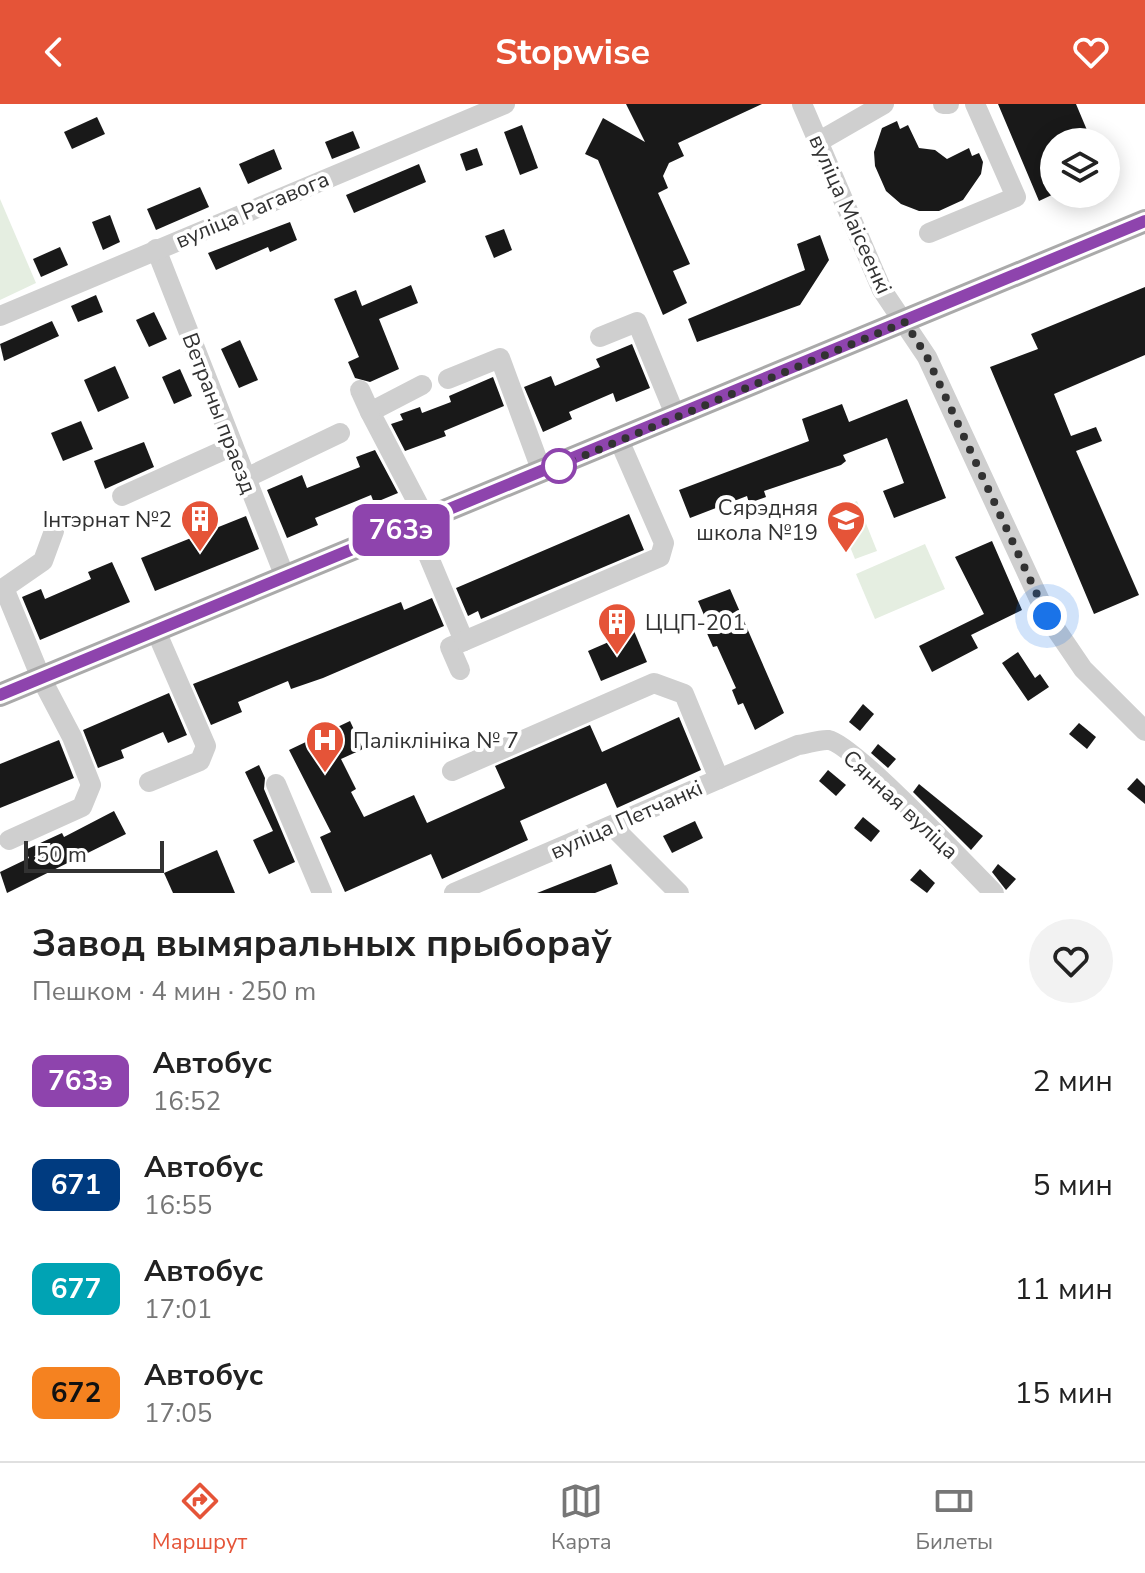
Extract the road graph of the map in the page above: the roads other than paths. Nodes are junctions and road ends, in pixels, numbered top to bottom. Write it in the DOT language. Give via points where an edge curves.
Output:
graph roads {
  1 [pos="505,104"];
  2 [pos="802,104"];
  3 [pos="884,104"];
  4 [pos="975,104"];
  5 [pos="818,142"];
  6 [pos="1145,221"];
  7 [pos="929,233"];
  8 [pos="156,249"];
  9 [pos="0,316"];
  10 [pos="905,322"];
  11 [pos="600,337"];
  12 [pos="448,379"];
  13 [pos="422,385"];
  14 [pos="360,390"];
  15 [pos="370,412"];
  16 [pos="676,417"];
  17 [pos="340,433"];
  18 [pos="619,440"];
  19 [pos="233,446"];
  20 [pos="542,472"];
  21 [pos="246,478"];
  22 [pos="122,496"];
  23 [pos="421,522"];
  24 [pos="54,531"];
  25 [pos="285,577"];
  26 [pos="2,584"];
  27 [pos="156,631"];
  28 [pos="464,641"];
  29 [pos="460,670"];
  30 [pos="41,678"];
  31 [pos="0,695"];
  32 [pos="1145,731"];
  33 [pos="798,745"];
  34 [pos="452,771"];
  35 [pos="719,779"];
  36 [pos="149,782"];
  37 [pos="276,784"];
  38 [pos="612,826"];
  39 [pos="9,840"];
  40 [pos="322,893"];
  41 [pos="454,893"];
  42 [pos="679,893"];
  43 [pos="994,893"];
  1 -- 8 [label="street, вуліца Рагавога"];
  2 -- 5 [label="street, вуліца Маісеенкі"];
  3 -- 5 [label="street"];
  4 -- 7 [label="street" via="1016,197"];
  5 -- 10 [label="street, вуліца Маісеенкі" via="882,290"];
  6 -- 10 [label="main road"];
  8 -- 9 [label="street, вуліца Рагавога"];
  8 -- 19 [label="street, Ветраны праезд"];
  10 -- 16 [label="main road"];
  10 -- 32 [label="street, вуліца Маісеенкі" via="927,357 1063,643"];
  11 -- 16 [label="street" via="637,322"];
  12 -- 20 [label="street" via="500,358"];
  13 -- 15 [label="street"];
  14 -- 15 [label="street"];
  15 -- 23 [label="street"];
  16 -- 18 [label="main road"];
  17 -- 21 [label="street"];
  18 -- 20 [label="main road"];
  18 -- 28 [label="street" via="664,543 660,557"];
  19 -- 21 [label="street, Ветраны праезд"];
  19 -- 22 [label="street"];
  20 -- 23 [label="main road"];
  21 -- 25 [label="street, Ветраны праезд"];
  23 -- 25 [label="main road"];
  23 -- 28 [label="street"];
  24 -- 26 [label="street" via="43,561"];
  25 -- 27 [label="main road"];
  26 -- 30 [label="street"];
  27 -- 30 [label="main road"];
  27 -- 36 [label="street" via="206,746 200,761"];
  28 -- 29 [label="street" via="450,647"];
  30 -- 31 [label="main road"];
  30 -- 39 [label="street" via="91,785 82,807"];
  33 -- 35 [label="street, вуліца Петчанкі"];
  33 -- 43 [label="street, Сянная вуліца" via="829,740 846,750"];
  34 -- 35 [label="street" via="654,683 684,694"];
  35 -- 38 [label="street, вуліца Петчанкі"];
  37 -- 40 [label="street"];
  38 -- 41 [label="street, вуліца Петчанкі"];
  38 -- 42 [label="street"];
}
